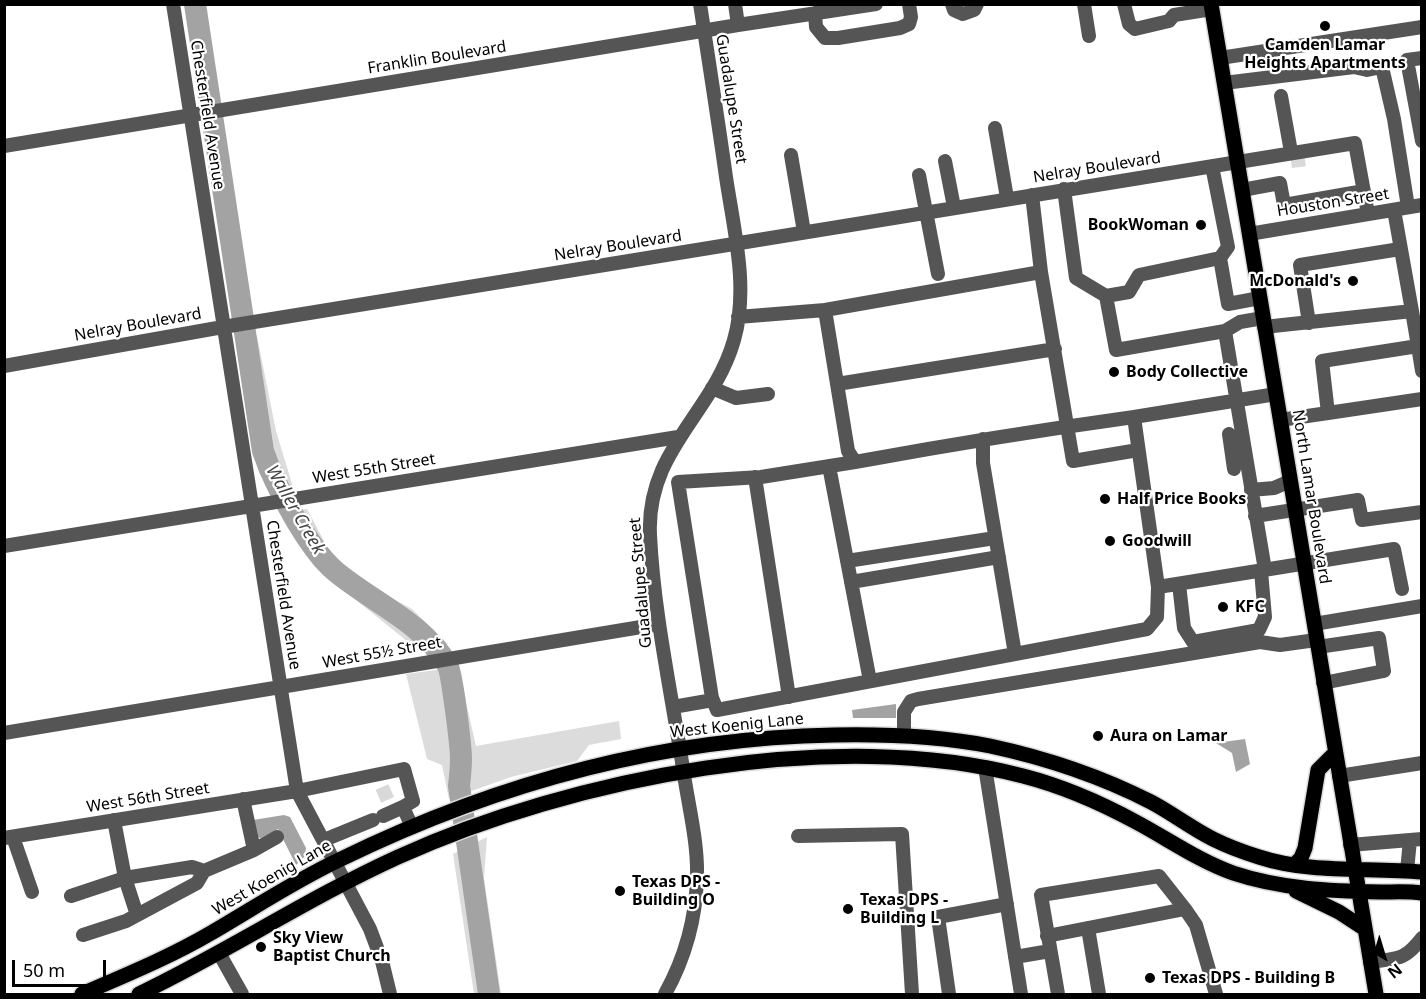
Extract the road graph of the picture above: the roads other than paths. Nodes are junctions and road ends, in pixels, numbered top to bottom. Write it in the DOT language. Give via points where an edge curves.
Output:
graph roads {
  1 [pos="173,4"];
  2 [pos="700,4"];
  3 [pos="735,4"];
  4 [pos="876,4"];
  5 [pos="909,4"];
  6 [pos="952,4"];
  7 [pos="977,4"];
  8 [pos="1084,4"];
  9 [pos="1124,4"];
  10 [pos="1211,7"];
  11 [pos="814,13"];
  12 [pos="738,25"];
  13 [pos="1422,27"];
  14 [pos="704,31"];
  15 [pos="1089,36"];
  16 [pos="1220,58"];
  17 [pos="1422,58"];
  18 [pos="1224,83"];
  19 [pos="1417,93"];
  20 [pos="1281,96"];
  21 [pos="191,115"];
  22 [pos="995,128"];
  23 [pos="1422,141"];
  24 [pos="4,146"];
  25 [pos="1320,148"];
  26 [pos="791,155"];
  27 [pos="1291,156"];
  28 [pos="1306,159"];
  29 [pos="945,161"];
  30 [pos="1237,161"];
  31 [pos="1212,166"];
  32 [pos="919,175"];
  33 [pos="1064,189"];
  34 [pos="1242,190"];
  35 [pos="1364,191"];
  36 [pos="1032,195"];
  37 [pos="1007,198"];
  38 [pos="1284,205"];
  39 [pos="1415,206"];
  40 [pos="954,207"];
  41 [pos="1394,210"];
  42 [pos="927,212"];
  43 [pos="1368,214"];
  44 [pos="1289,227"];
  45 [pos="804,232"];
  46 [pos="1249,234"];
  47 [pos="736,243"];
  48 [pos="1400,249"];
  49 [pos="1220,258"];
  50 [pos="1041,272"];
  51 [pos="938,274"];
  52 [pos="1106,296"];
  53 [pos="1260,298"];
  54 [pos="1237,302"];
  55 [pos="825,310"];
  56 [pos="1413,310"];
  57 [pos="738,317"];
  58 [pos="1240,322"];
  59 [pos="1309,322"];
  60 [pos="1264,323"];
  61 [pos="224,327"];
  62 [pos="1225,331"];
  63 [pos="1418,346"];
  64 [pos="1054,349"];
  65 [pos="4,366"];
  66 [pos="1422,371"];
  67 [pos="837,384"];
  68 [pos="712,388"];
  69 [pos="768,394"];
  70 [pos="1276,394"];
  71 [pos="1422,399"];
  72 [pos="1235,401"];
  73 [pos="1328,413"];
  74 [pos="1134,417"];
  75 [pos="1280,420"];
  76 [pos="1068,426"];
  77 [pos="1229,434"];
  78 [pos="678,437"];
  79 [pos="983,439"];
  80 [pos="1138,450"];
  81 [pos="855,462"];
  82 [pos="830,466"];
  83 [pos="1234,469"];
  84 [pos="754,477"];
  85 [pos="658,479"];
  86 [pos="1290,481"];
  87 [pos="678,482"];
  88 [pos="1251,490"];
  89 [pos="252,506"];
  90 [pos="1295,511"];
  91 [pos="1422,512"];
  92 [pos="1256,516"];
  93 [pos="995,538"];
  94 [pos="4,546"];
  95 [pos="999,557"];
  96 [pos="847,561"];
  97 [pos="1304,564"];
  98 [pos="1263,570"];
  99 [pos="851,582"];
  100 [pos="1179,584"];
  101 [pos="1158,587"];
  102 [pos="1402,589"];
  103 [pos="1422,606"];
  104 [pos="659,624"];
  105 [pos="1314,624"];
  106 [pos="1317,644"];
  107 [pos="1015,654"];
  108 [pos="870,681"];
  109 [pos="1323,683"];
  110 [pos="281,687"];
  111 [pos="789,697"];
  112 [pos="713,700"];
  113 [pos="673,707"];
  114 [pos="4,733"];
  115 [pos="904,736"];
  116 [pos="680,749"];
  117 [pos="1335,753"];
  118 [pos="1422,763"];
  119 [pos="985,767"];
  120 [pos="684,773"];
  121 [pos="1339,776"];
  122 [pos="297,790"];
  123 [pos="243,799"];
  124 [pos="114,820"];
  125 [pos="386,820"];
  126 [pos="798,836"];
  127 [pos="277,837"];
  128 [pos="9,838"];
  129 [pos="324,840"];
  130 [pos="1416,840"];
  131 [pos="1350,845"];
  132 [pos="254,850"];
  133 [pos="336,861"];
  134 [pos="1294,865"];
  135 [pos="1354,870"];
  136 [pos="204,871"];
  137 [pos="1414,871"];
  138 [pos="125,878"];
  139 [pos="346,882"];
  140 [pos="1288,887"];
  141 [pos="32,892"];
  142 [pos="1359,892"];
  143 [pos="1422,892"];
  144 [pos="71,896"];
  145 [pos="1007,904"];
  146 [pos="1185,909"];
  147 [pos="137,915"];
  148 [pos="1088,928"];
  149 [pos="1365,929"];
  150 [pos="83,935"];
  151 [pos="1047,936"];
  152 [pos="1422,938"];
  153 [pos="1050,951"];
  154 [pos="219,953"];
  155 [pos="1015,957"];
  156 [pos="1370,962"];
  157 [pos="82,994"];
  158 [pos="139,994"];
  159 [pos="242,994"];
  160 [pos="390,994"];
  161 [pos="665,994"];
  162 [pos="912,994"];
  163 [pos="949,994"];
  164 [pos="1021,994"];
  165 [pos="1058,994"];
  166 [pos="1099,994"];
  167 [pos="1216,994"];
  168 [pos="1376,994"];
  1 -- 21 [label="street, Chesterfield Avenue"];
  2 -- 14 [label="street, Guadalupe Street"];
  3 -- 12 [label="street"];
  4 -- 11 [label="street, Franklin Boulevard"];
  5 -- 11 [label="street" via="909,24 838,39 825,38 816,27"];
  6 -- 7 [label="street" via="954,10 963,14 974,10"];
  8 -- 15 [label="street"];
  9 -- 10 [label="street" via="1134,29"];
  10 -- 16 [label="main road, North Lamar Boulevard"];
  11 -- 12 [label="street, Franklin Boulevard"];
  12 -- 14 [label="street, Franklin Boulevard"];
  13 -- 16 [label="street"];
  14 -- 21 [label="street, Franklin Boulevard"];
  14 -- 47 [label="street, Guadalupe Street"];
  16 -- 18 [label="main road, North Lamar Boulevard"];
  17 -- 19 [label="street" via="1407,60"];
  18 -- 30 [label="main road, North Lamar Boulevard"];
  18 -- 39 [label="street" via="1382,67"];
  19 -- 23 [label="street"];
  20 -- 27 [label="street"];
  21 -- 24 [label="street, Franklin Boulevard"];
  21 -- 61 [label="street, Chesterfield Avenue"];
  22 -- 37 [label="street"];
  25 -- 27 [label="street, Nelray Boulevard"];
  25 -- 28 [label="street"];
  25 -- 35 [label="street, Nelray Boulevard" via="1355,143"];
  26 -- 45 [label="street"];
  27 -- 30 [label="street, Nelray Boulevard"];
  29 -- 40 [label="street"];
  30 -- 31 [label="street, Nelray Boulevard"];
  30 -- 34 [label="main road, North Lamar Boulevard"];
  31 -- 33 [label="street, Nelray Boulevard"];
  31 -- 49 [label="street" via="1228,247"];
  32 -- 42 [label="street"];
  33 -- 36 [label="street, Nelray Boulevard"];
  33 -- 52 [label="street" via="1076,278"];
  34 -- 38 [label="street" via="1280,183"];
  34 -- 46 [label="main road, North Lamar Boulevard"];
  35 -- 38 [label="street"];
  35 -- 43 [label="street"];
  36 -- 37 [label="street, Nelray Boulevard"];
  36 -- 50 [label="street"];
  37 -- 40 [label="street, Nelray Boulevard"];
  38 -- 44 [label="street"];
  39 -- 41 [label="street, Houston Street"];
  40 -- 42 [label="street, Nelray Boulevard"];
  41 -- 43 [label="street, Houston Street"];
  41 -- 48 [label="street"];
  42 -- 45 [label="street, Nelray Boulevard"];
  42 -- 51 [label="street"];
  43 -- 44 [label="street, Houston Street"];
  44 -- 46 [label="street, Houston Street"];
  45 -- 47 [label="street, Nelray Boulevard"];
  46 -- 53 [label="main road, North Lamar Boulevard"];
  47 -- 57 [label="street, Guadalupe Street" via="741,284"];
  47 -- 61 [label="street, Nelray Boulevard"];
  48 -- 56 [label="street"];
  48 -- 59 [label="street" via="1300,265"];
  49 -- 52 [label="street" via="1139,275 1130,292"];
  49 -- 54 [label="street" via="1228,304"];
  50 -- 55 [label="street"];
  50 -- 64 [label="street"];
  52 -- 62 [label="street" via="1116,350"];
  53 -- 54 [label="street"];
  53 -- 60 [label="main road, North Lamar Boulevard"];
  54 -- 58 [label="street"];
  55 -- 57 [label="street"];
  55 -- 67 [label="street"];
  56 -- 59 [label="street"];
  56 -- 63 [label="street"];
  57 -- 68 [label="street, Guadalupe Street" via="735,338"];
  58 -- 60 [label="street"];
  58 -- 62 [label="street"];
  59 -- 60 [label="street"];
  60 -- 70 [label="main road, North Lamar Boulevard"];
  61 -- 65 [label="street, Nelray Boulevard"];
  61 -- 89 [label="street, Chesterfield Avenue"];
  62 -- 72 [label="street"];
  63 -- 66 [label="street"];
  63 -- 73 [label="street" via="1322,361"];
  64 -- 67 [label="street"];
  64 -- 76 [label="street"];
  67 -- 81 [label="street" via="848,451"];
  68 -- 69 [label="street" via="736,398"];
  68 -- 78 [label="street, Guadalupe Street"];
  70 -- 72 [label="street"];
  70 -- 75 [label="main road, North Lamar Boulevard"];
  71 -- 73 [label="street"];
  72 -- 74 [label="street"];
  72 -- 88 [label="street"];
  73 -- 75 [label="street"];
  74 -- 76 [label="street"];
  74 -- 80 [label="street"];
  75 -- 86 [label="main road, North Lamar Boulevard"];
  76 -- 79 [label="street"];
  76 -- 80 [label="street" via="1073,461"];
  77 -- 83 [label="street"];
  78 -- 85 [label="street, Guadalupe Street"];
  78 -- 89 [label="street, West 55th Street"];
  79 -- 81 [label="street"];
  79 -- 93 [label="street" via="982,463"];
  80 -- 101 [label="street"];
  81 -- 82 [label="street"];
  82 -- 84 [label="street"];
  82 -- 96 [label="street"];
  84 -- 87 [label="street"];
  84 -- 111 [label="street"];
  85 -- 87 [label="street"];
  85 -- 104 [label="street, Guadalupe Street" via="652,496 650,537"];
  86 -- 88 [label="street" via="1274,488"];
  86 -- 90 [label="main road, North Lamar Boulevard"];
  87 -- 112 [label="street"];
  88 -- 92 [label="street"];
  89 -- 94 [label="street, West 55th Street"];
  89 -- 110 [label="street, Chesterfield Avenue"];
  90 -- 91 [label="street" via="1358,500 1362,520"];
  90 -- 92 [label="street"];
  90 -- 97 [label="main road, North Lamar Boulevard"];
  92 -- 98 [label="street"];
  93 -- 95 [label="street"];
  93 -- 96 [label="street"];
  95 -- 99 [label="street"];
  95 -- 107 [label="street"];
  96 -- 99 [label="street"];
  97 -- 98 [label="street"];
  97 -- 102 [label="street" via="1394,549"];
  97 -- 105 [label="main road, North Lamar Boulevard"];
  98 -- 100 [label="street"];
  98 -- 100 [label="street" via="1265,617 1259,630 1192,642 1184,628"];
  99 -- 108 [label="street"];
  100 -- 101 [label="street"];
  101 -- 107 [label="street" via="1157,617 1147,629"];
  103 -- 105 [label="street"];
  104 -- 110 [label="street, West 55½ Street"];
  104 -- 113 [label="street, Guadalupe Street"];
  105 -- 106 [label="main road, North Lamar Boulevard"];
  106 -- 109 [label="main road, North Lamar Boulevard"];
  106 -- 109 [label="street" via="1378,638 1384,671"];
  106 -- 115 [label="street" via="1260,642 918,699 911,701 904,712"];
  107 -- 108 [label="street"];
  108 -- 111 [label="street"];
  109 -- 117 [label="main road, North Lamar Boulevard"];
  110 -- 114 [label="street, West 55½ Street"];
  110 -- 122 [label="street, Chesterfield Avenue"];
  111 -- 112 [label="street" via="717,710"];
  112 -- 113 [label="street"];
  113 -- 116 [label="street, Guadalupe Street"];
  115 -- 116 [label="main road, West Koenig Lane" via="814,735"];
  115 -- 134 [label="main road, West Koenig Lane" via="986,745 1073,768 1153,803 1211,838 1263,859"];
  116 -- 120 [label="street, Guadalupe Street"];
  116 -- 125 [label="main road, West Koenig Lane" via="576,771 448,812"];
  117 -- 121 [label="main road, North Lamar Boulevard"];
  117 -- 134 [label="main road" via="1318,770 1305,848"];
  118 -- 121 [label="street"];
  119 -- 120 [label="main road" via="851,757 776,760"];
  119 -- 140 [label="main road" via="1067,790 1136,821 1230,872"];
  119 -- 145 [label="street"];
  120 -- 139 [label="main road" via="593,790 529,808 451,835"];
  120 -- 161 [label="street, Guadalupe Street" via="697,884 686,947"];
  121 -- 131 [label="main road, North Lamar Boulevard"];
  122 -- 123 [label="street, West 56th Street"];
  122 -- 125 [label="street, West 56th Street" via="380,781 404,769 413,801"];
  122 -- 129 [label="street, Chesterfield Avenue"];
  123 -- 124 [label="street, West 56th Street"];
  123 -- 132 [label="street"];
  124 -- 128 [label="street, West 56th Street"];
  124 -- 138 [label="street"];
  125 -- 129 [label="street"];
  125 -- 133 [label="main road, West Koenig Lane"];
  126 -- 162 [label="street" via="902,834"];
  127 -- 132 [label="street"];
  128 -- 141 [label="street"];
  129 -- 133 [label="street, Chesterfield Avenue"];
  130 -- 131 [label="street"];
  130 -- 137 [label="street"];
  131 -- 135 [label="main road, North Lamar Boulevard"];
  132 -- 136 [label="street"];
  133 -- 139 [label="street, Chesterfield Avenue"];
  133 -- 157 [label="main road, West Koenig Lane" via="209,934"];
  134 -- 135 [label="main road, West Koenig Lane"];
  135 -- 137 [label="main road, West Koenig Lane"];
  135 -- 142 [label="main road, North Lamar Boulevard"];
  136 -- 138 [label="street" via="192,867"];
  136 -- 147 [label="street" via="197,884"];
  138 -- 144 [label="street"];
  138 -- 147 [label="street"];
  139 -- 154 [label="main road"];
  139 -- 160 [label="street, Chesterfield Avenue" via="370,929"];
  140 -- 142 [label="main road"];
  140 -- 149 [label="main road"];
  142 -- 143 [label="main road"];
  142 -- 149 [label="main road, North Lamar Boulevard"];
  145 -- 155 [label="street"];
  145 -- 163 [label="street" via="938,917"];
  146 -- 148 [label="street"];
  146 -- 151 [label="street" via="1159,876 1041,895"];
  146 -- 167 [label="street" via="1196,925"];
  147 -- 150 [label="street"];
  148 -- 151 [label="street"];
  148 -- 166 [label="street"];
  149 -- 156 [label="main road, North Lamar Boulevard"];
  151 -- 153 [label="street"];
  152 -- 156 [label="street" via="1410,953"];
  153 -- 155 [label="street"];
  153 -- 165 [label="street"];
  154 -- 158 [label="main road"];
  154 -- 159 [label="street"];
  155 -- 164 [label="street"];
  156 -- 168 [label="main road, North Lamar Boulevard"];
}
